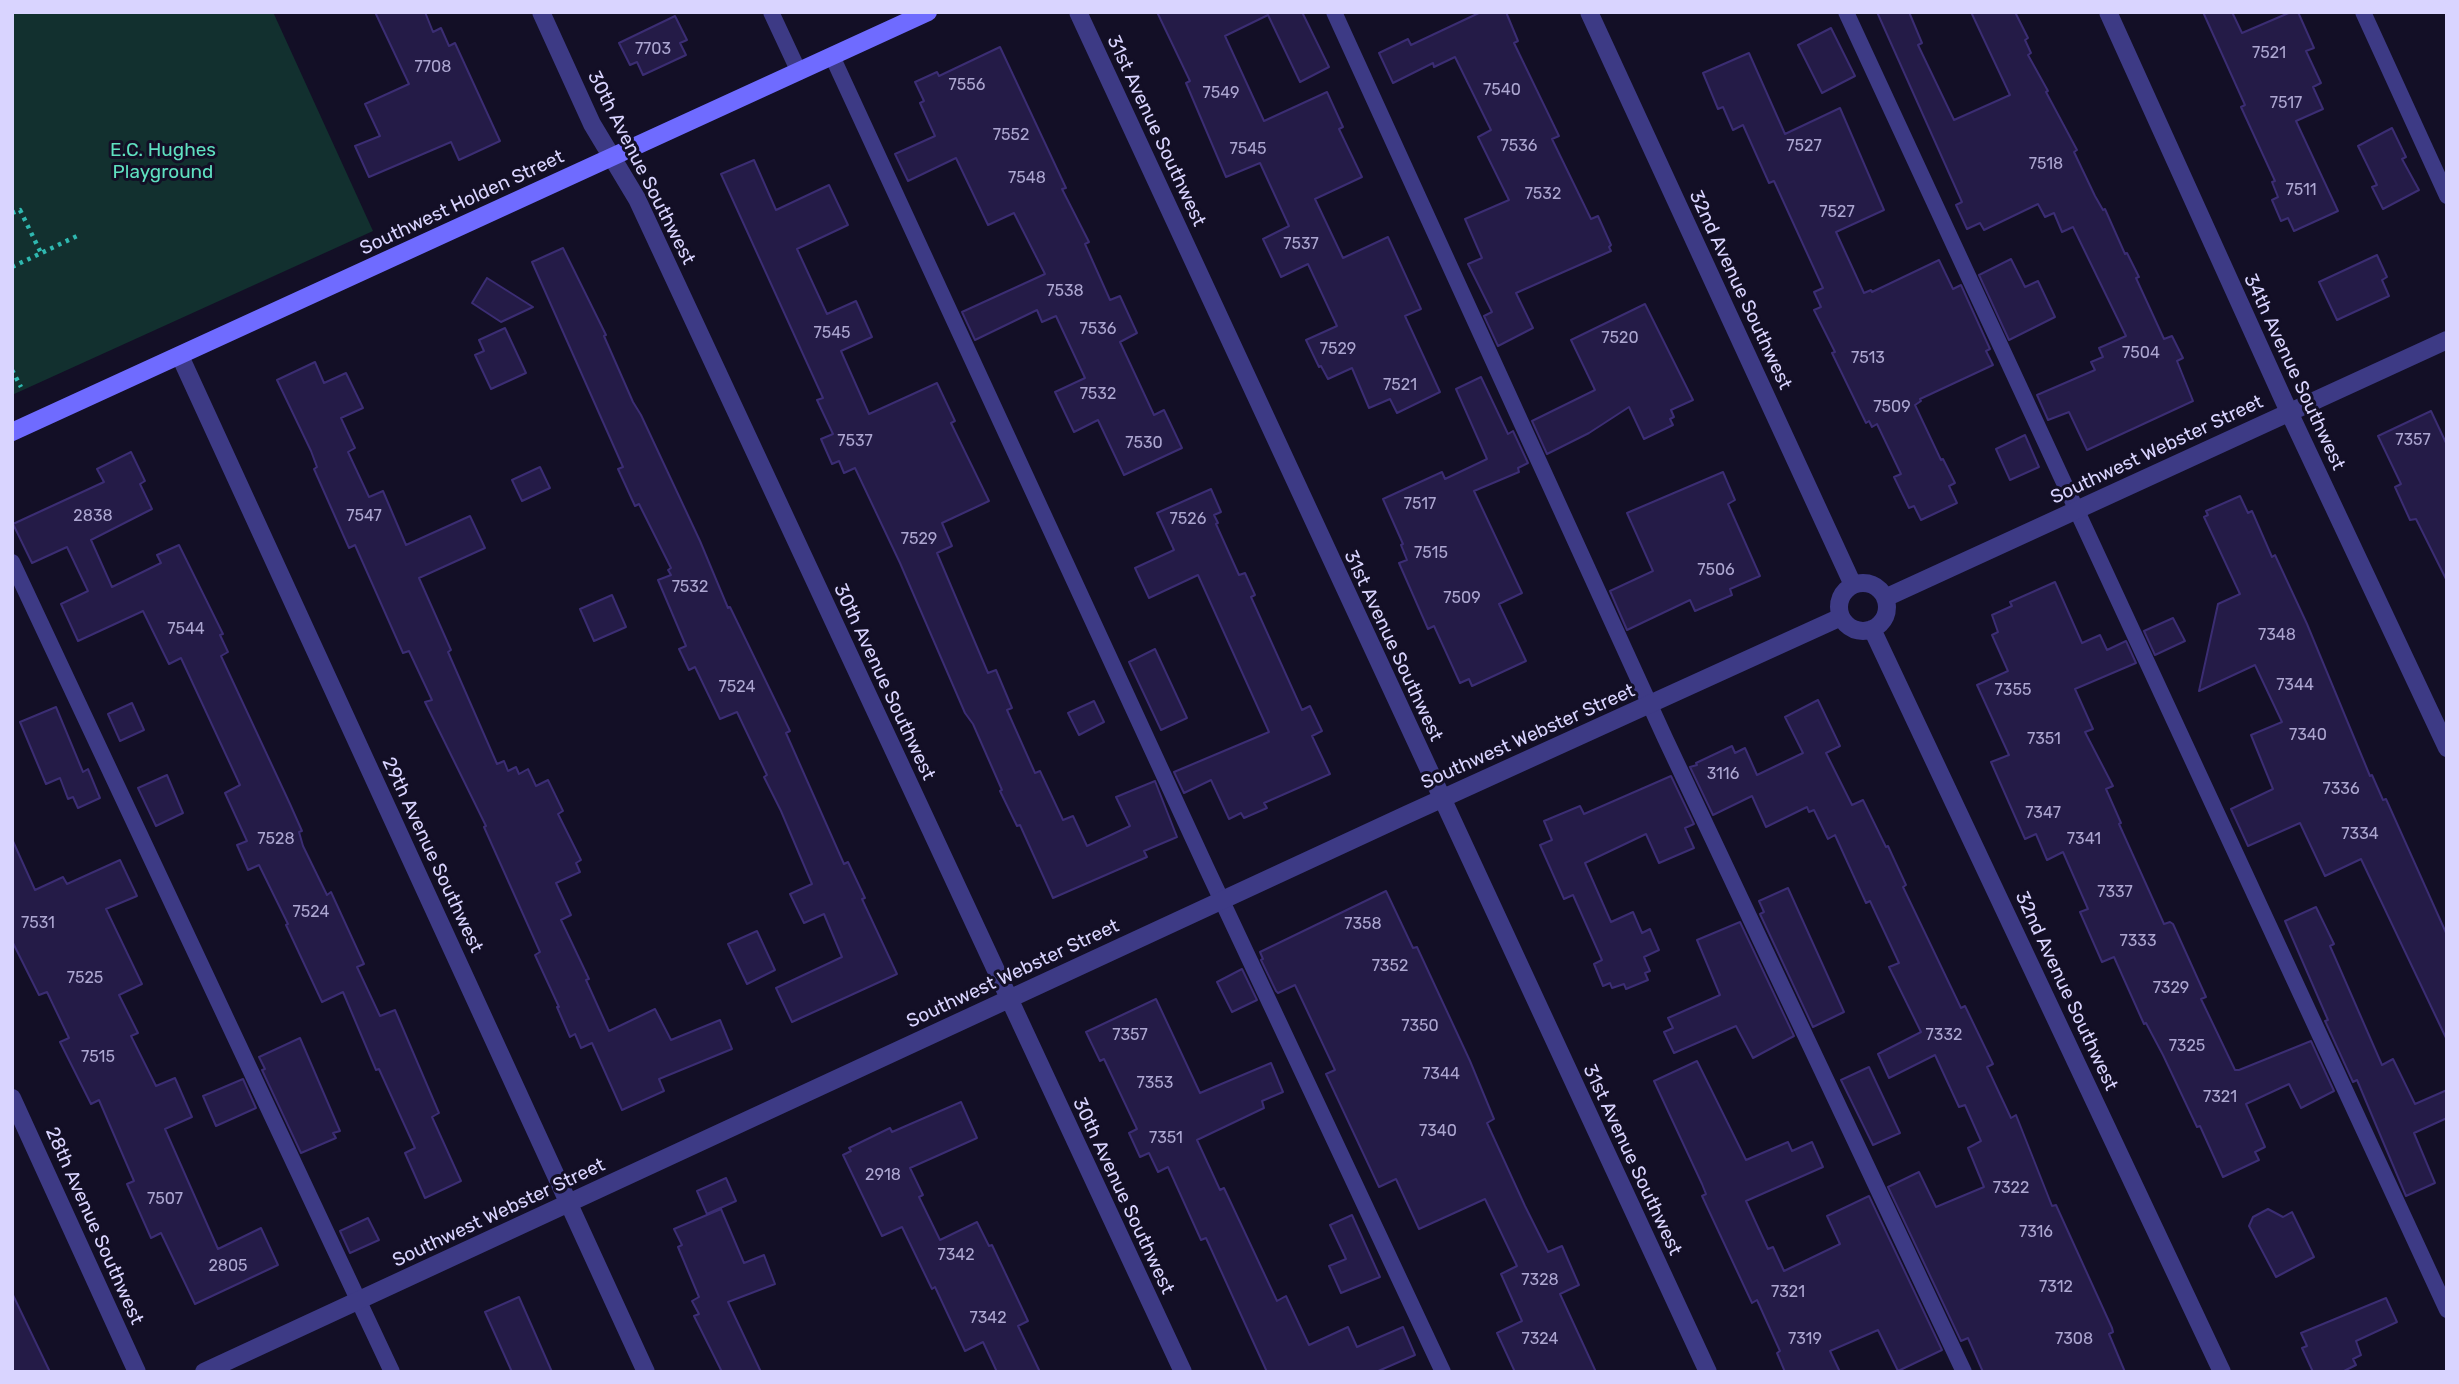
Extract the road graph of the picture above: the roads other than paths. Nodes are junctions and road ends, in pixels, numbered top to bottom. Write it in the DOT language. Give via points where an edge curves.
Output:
graph roads {
  1 [pos="541,12"];
  2 [pos="771,12"];
  3 [pos="928,12"];
  4 [pos="1078,12"];
  5 [pos="1334,12"];
  6 [pos="1589,12"];
  7 [pos="1846,12"];
  8 [pos="2108,12"];
  9 [pos="2363,12"];
  10 [pos="832,56"];
  11 [pos="799,72"];
  12 [pos="612,157"];
  13 [pos="2447,196"];
  14 [pos="2447,340"];
  15 [pos="180,356"];
  16 [pos="2289,412"];
  17 [pos="12,432"];
  18 [pos="2076,510"];
  19 [pos="12,562"];
  20 [pos="1853,585"];
  21 [pos="1885,598"];
  22 [pos="1841,617"];
  23 [pos="1872,629"];
  24 [pos="1651,705"];
  25 [pos="2447,748"];
  26 [pos="1441,799"];
  27 [pos="1222,900"];
  28 [pos="1008,999"];
  29 [pos="12,1098"];
  30 [pos="568,1203"];
  31 [pos="359,1301"];
  32 [pos="2447,1310"];
  33 [pos="137,1372"];
  34 [pos="204,1372"];
  35 [pos="392,1372"];
  36 [pos="646,1372"];
  37 [pos="1182,1372"];
  38 [pos="1443,1372"];
  39 [pos="1708,1372"];
  40 [pos="1964,1372"];
  41 [pos="2222,1372"];
  1 -- 12 [label="street, 30th Avenue Southwest"];
  2 -- 11 [label="lane"];
  3 -- 10 [label="street, Southwest Holden Street"];
  4 -- 26 [label="street, 31st Avenue Southwest"];
  5 -- 24 [label="lane"];
  6 -- 20 [label="street, 32nd Avenue Southwest"];
  7 -- 18 [label="lane"];
  8 -- 16 [label="street, 34th Avenue Southwest"];
  9 -- 13 [label="lane"];
  10 -- 11 [label="street, Southwest Holden Street"];
  10 -- 27 [label="lane"];
  11 -- 12 [label="street, Southwest Holden Street"];
  12 -- 15 [label="street, Southwest Holden Street"];
  12 -- 28 [label="street, 30th Avenue Southwest" via="643,212"];
  14 -- 16 [label="street, Southwest Webster Street"];
  15 -- 17 [label="street, Southwest Holden Street"];
  15 -- 30 [label="street, 29th Avenue Southwest"];
  16 -- 18 [label="street, Southwest Webster Street"];
  16 -- 25 [label="street, 34th Avenue Southwest"];
  18 -- 21 [label="street, Southwest Webster Street"];
  18 -- 32 [label="lane"];
  19 -- 31 [label="lane"];
  20 -- 21 [label="street" via="1871,584"];
  20 -- 22 [label="street" via="1840,598"];
  21 -- 23 [label="street" via="1885,615"];
  22 -- 23 [label="street" via="1851,627"];
  22 -- 24 [label="street, Southwest Webster Street"];
  23 -- 41 [label="street, 32nd Avenue Southwest"];
  24 -- 26 [label="street, Southwest Webster Street"];
  24 -- 40 [label="lane"];
  26 -- 27 [label="street, Southwest Webster Street"];
  26 -- 39 [label="street, 31st Avenue Southwest"];
  27 -- 28 [label="street, Southwest Webster Street"];
  27 -- 38 [label="lane"];
  28 -- 30 [label="street, Southwest Webster Street"];
  28 -- 37 [label="street, 30th Avenue Southwest"];
  29 -- 33 [label="street, 28th Avenue Southwest"];
  30 -- 31 [label="street, Southwest Webster Street"];
  30 -- 36 [label="street, 29th Avenue Southwest"];
  31 -- 34 [label="street, Southwest Webster Street"];
  31 -- 35 [label="lane"];
}
